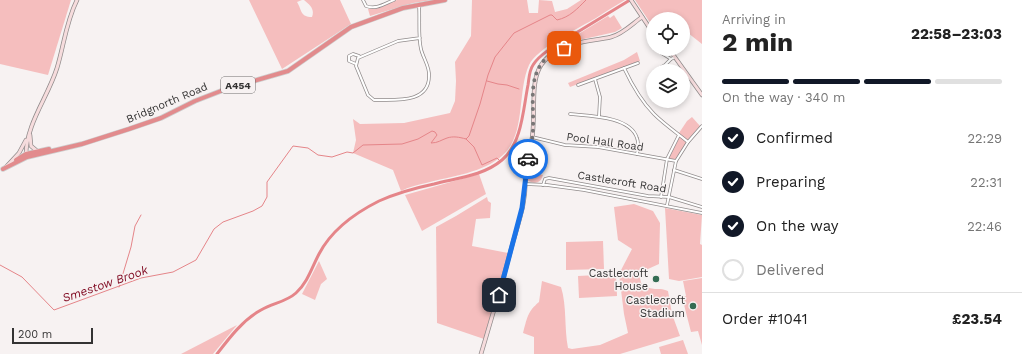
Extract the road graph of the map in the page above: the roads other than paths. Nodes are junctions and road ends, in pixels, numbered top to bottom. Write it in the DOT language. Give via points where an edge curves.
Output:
graph roads {
  1 [pos="77,0"];
  2 [pos="363,0"];
  3 [pos="394,0"];
  4 [pos="445,0"];
  5 [pos="631,0"];
  6 [pos="419,4"];
  7 [pos="642,17"];
  8 [pos="646,22"];
  9 [pos="420,38"];
  10 [pos="360,56"];
  11 [pos="666,56"];
  12 [pos="675,56"];
  13 [pos="671,59"];
  14 [pos="638,63"];
  15 [pos="356,64"];
  16 [pos="666,64"];
  17 [pos="681,64"];
  18 [pos="624,68"];
  19 [pos="690,77"];
  20 [pos="595,79"];
  21 [pos="578,85"];
  22 [pos="702,86"];
  23 [pos="698,89"];
  24 [pos="702,95"];
  25 [pos="570,114"];
  26 [pos="599,116"];
  27 [pos="702,126"];
  28 [pos="31,129"];
  29 [pos="680,135"];
  30 [pos="28,136"];
  31 [pos="532,137"];
  32 [pos="688,142"];
  33 [pos="69,146"];
  34 [pos="37,151"];
  35 [pos="637,154"];
  36 [pos="26,156"];
  37 [pos="667,159"];
  38 [pos="676,161"];
  39 [pos="1,170"];
  40 [pos="674,170"];
  41 [pos="702,179"];
  42 [pos="526,184"];
  43 [pos="544,185"];
  44 [pos="661,197"];
  45 [pos="669,197"];
  46 [pos="667,205"];
  47 [pos="702,207"];
  48 [pos="702,213"];
  49 [pos="481,354"];
  1 -- 28 [label="street" via="48,92"];
  2 -- 3 [label="street" via="366,6 371,8"];
  4 -- 6 [label="highway, Bridgnorth Road / A454"];
  5 -- 7 [label="street"];
  6 -- 9 [label="street"];
  6 -- 33 [label="highway, Bridgnorth Road / A454" via="351,27 288,71 226,89 129,129"];
  7 -- 8 [label="street"];
  7 -- 31 [label="street" via="617,35 576,44 546,58 539,67 534,82"];
  9 -- 10 [label="street" via="398,41"];
  9 -- 15 [label="street" via="421,51 430,76 424,90 414,98 374,100 368,95"];
  10 -- 15 [label="street"];
  10 -- 15 [label="street" via="349,56 349,61"];
  11 -- 13 [label="street"];
  12 -- 13 [label="street"];
  12 -- 17 [label="street"];
  13 -- 16 [label="street"];
  14 -- 18 [label="street"];
  18 -- 20 [label="street"];
  18 -- 29 [label="street" via="637,93 648,107"];
  19 -- 23 [label="street"];
  20 -- 21 [label="street"];
  20 -- 26 [label="street" via="600,97"];
  22 -- 23 [label="street"];
  23 -- 24 [label="street"];
  25 -- 26 [label="street"];
  26 -- 35 [label="street" via="630,128 638,142"];
  27 -- 32 [label="street"];
  28 -- 30 [label="street"];
  28 -- 34 [label="street" via="31,146"];
  29 -- 32 [label="street"];
  29 -- 37 [label="street"];
  30 -- 36 [label="street"];
  30 -- 39 [label="street" via="20,153"];
  31 -- 35 [label="street, Pool Hall Road" via="565,145 598,147"];
  31 -- 42 [label="street"];
  32 -- 38 [label="street"];
  33 -- 34 [label="highway, Bridgnorth Road / A454"];
  33 -- 36 [label="highway, Bridgnorth Road / A454"];
  34 -- 36 [label="highway, Bridgnorth Road / A454"];
  35 -- 37 [label="street, Pool Hall Road"];
  36 -- 39 [label="highway, Bridgnorth Road / A454"];
  37 -- 38 [label="street, Pool Hall Road"];
  37 -- 44 [label="street"];
  38 -- 40 [label="street"];
  40 -- 41 [label="street"];
  40 -- 45 [label="street"];
  42 -- 43 [label="street, Castlecroft Road"];
  42 -- 49 [label="street" via="499,295"];
  43 -- 44 [label="street, Castlecroft Road" via="547,178"];
  43 -- 46 [label="street, Castlecroft Road"];
  44 -- 45 [label="street, Castlecroft Road"];
  45 -- 46 [label="street"];
  45 -- 47 [label="street, Castlecroft Road"];
  46 -- 48 [label="street, Castlecroft Road"];
}
